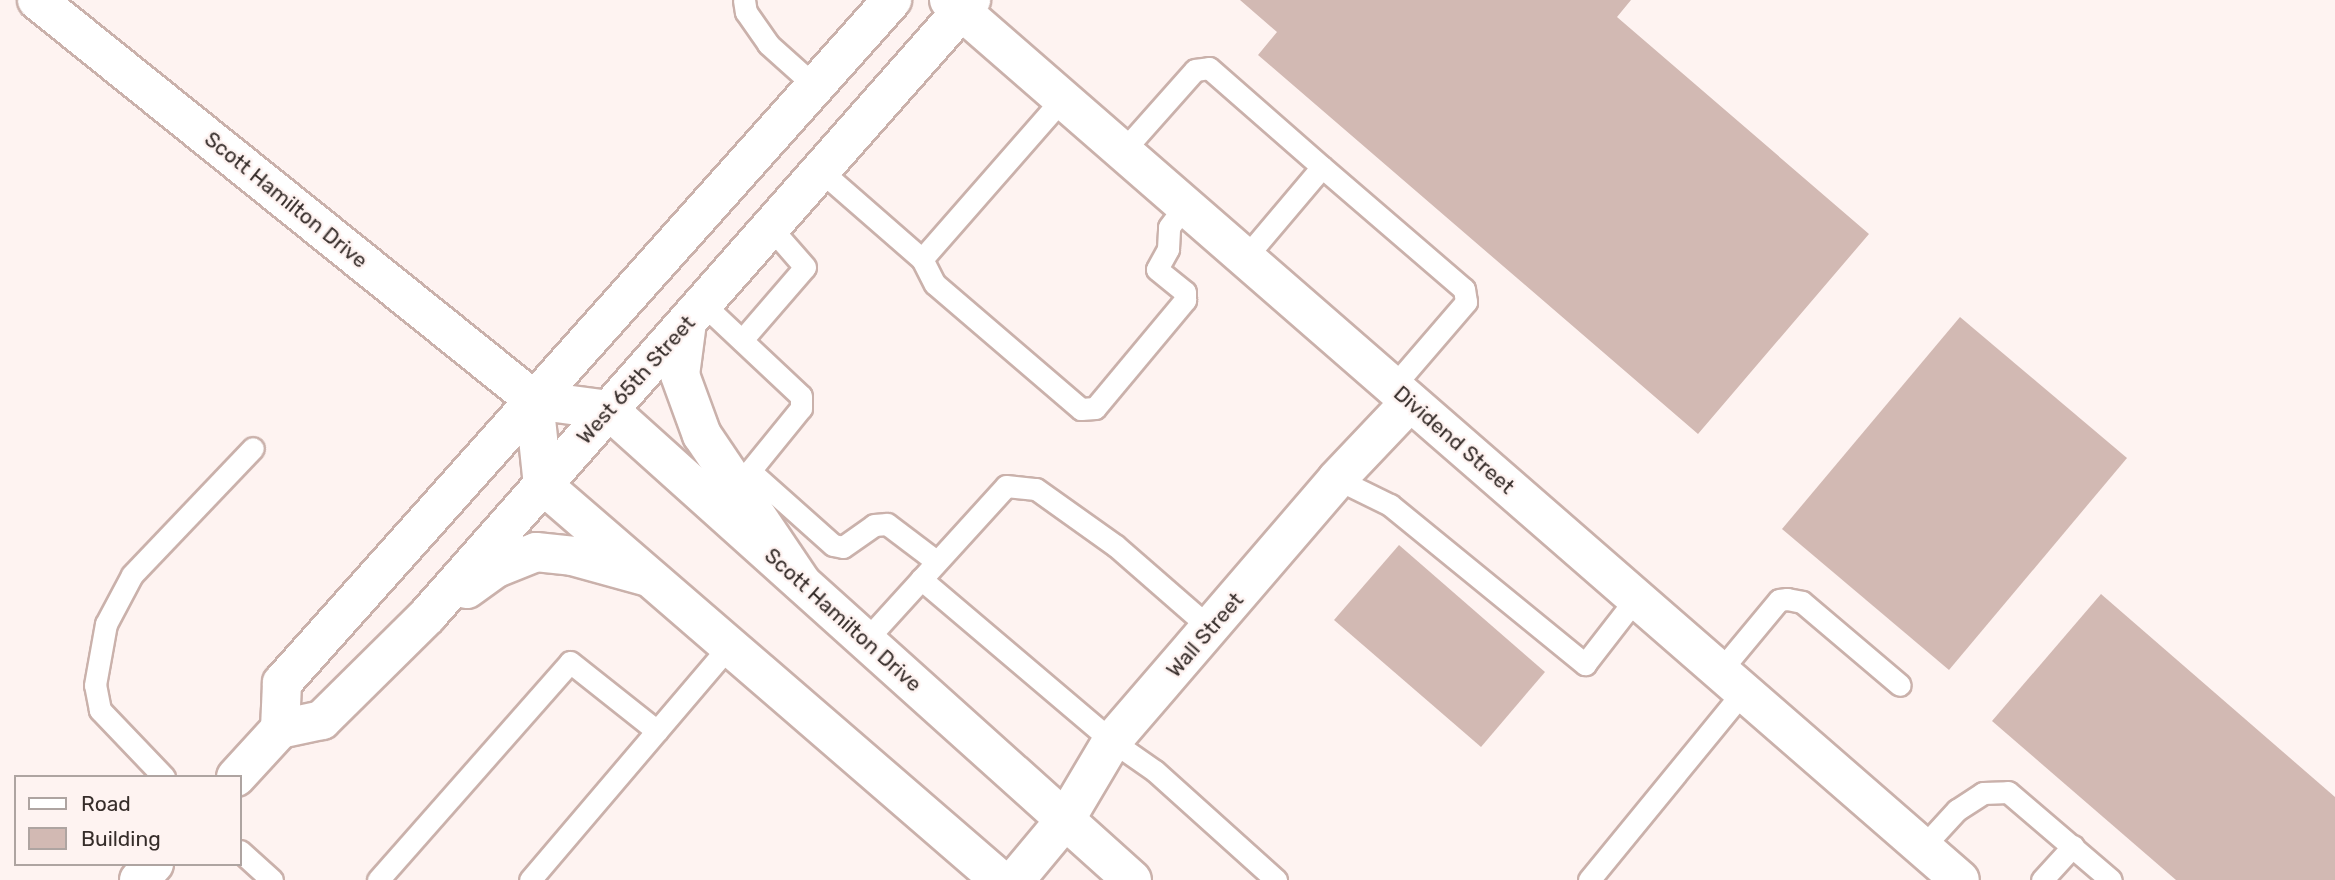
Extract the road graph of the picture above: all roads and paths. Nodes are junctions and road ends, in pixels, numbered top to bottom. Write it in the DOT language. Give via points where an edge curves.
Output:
graph roads {
  1 [pos="37,0"];
  2 [pos="744,0"];
  3 [pos="892,0"];
  4 [pos="961,4"];
  5 [pos="815,86"];
  6 [pos="1062,99"];
  7 [pos="1123,152"];
  8 [pos="1322,167"];
  9 [pos="821,171"];
  10 [pos="1185,206"];
  11 [pos="771,228"];
  12 [pos="1245,258"];
  13 [pos="922,259"];
  14 [pos="695,313"];
  15 [pos="742,340"];
  16 [pos="1402,394"];
  17 [pos="534,400"];
  18 [pos="610,410"];
  19 [pos="253,448"];
  20 [pos="1337,479"];
  21 [pos="543,485"];
  22 [pos="735,489"];
  23 [pos="936,561"];
  24 [pos="645,576"];
  25 [pos="921,579"];
  26 [pos="1637,597"];
  27 [pos="428,615"];
  28 [pos="1210,629"];
  29 [pos="866,640"];
  30 [pos="728,647"];
  31 [pos="1732,682"];
  32 [pos="1900,685"];
  33 [pos="280,729"];
  34 [pos="657,732"];
  35 [pos="1112,741"];
  36 [pos="162,775"];
  37 [pos="238,775"];
  38 [pos="1065,820"];
  39 [pos="2073,846"];
  40 [pos="1923,848"];
  41 [pos="242,853"];
  42 [pos="152,866"];
  43 [pos="139,880"];
  44 [pos="272,880"];
  45 [pos="378,880"];
  46 [pos="530,880"];
  47 [pos="1000,880"];
  48 [pos="1015,880"];
  49 [pos="1132,880"];
  50 [pos="1276,880"];
  51 [pos="1589,880"];
  52 [pos="1959,880"];
  53 [pos="2042,880"];
  54 [pos="2111,880"];
  1 -- 17 [label="street, Scott Hamilton Drive"];
  2 -- 5 [label="lane" via="768,44"];
  3 -- 5 [label="street"];
  4 -- 6 [label="street, Dividend Street"];
  4 -- 9 [label="street, West 65th Street"];
  5 -- 17 [label="street"];
  6 -- 7 [label="street, Dividend Street"];
  6 -- 13 [label="lane"];
  7 -- 8 [label="lane" via="1195,70 1209,68"];
  7 -- 10 [label="street, Dividend Street"];
  8 -- 12 [label="lane"];
  8 -- 16 [label="lane" via="1464,289 1466,302"];
  9 -- 11 [label="street, West 65th Street"];
  9 -- 13 [label="lane"];
  10 -- 12 [label="street, Dividend Street"];
  10 -- 13 [label="lane" via="1169,228 1168,249 1157,268 1185,292 1185,300 1095,408 1081,409 935,284"];
  11 -- 14 [label="street, West 65th Street"];
  11 -- 15 [label="lane" via="805,267"];
  12 -- 16 [label="street, Dividend Street"];
  14 -- 15 [label="lane"];
  14 -- 18 [label="street, West 65th Street"];
  14 -- 22 [label="street" via="680,375 702,435"];
  15 -- 22 [label="lane" via="801,396 801,408"];
  16 -- 20 [label="street, Wall Street"];
  16 -- 26 [label="street, Dividend Street"];
  17 -- 18 [label="street"];
  17 -- 21 [label="street"];
  17 -- 33 [label="street" via="282,683"];
  18 -- 21 [label="street, West 65th Street"];
  18 -- 22 [label="street"];
  19 -- 36 [label="lane" via="131,575 106,624 95,685 100,710"];
  20 -- 26 [label="lane" via="1390,505 1585,664"];
  20 -- 28 [label="street, Wall Street"];
  21 -- 24 [label="street"];
  21 -- 27 [label="street, West 65th Street"];
  22 -- 23 [label="lane" via="832,545 843,547 874,525 887,524"];
  22 -- 29 [label="street, Scott Hamilton Drive" via="801,582"];
  23 -- 25 [label="lane"];
  23 -- 28 [label="lane" via="1006,486 1036,489 1116,546"];
  24 -- 27 [label="street" via="572,556 536,552 496,568"];
  24 -- 30 [label="street"];
  25 -- 29 [label="lane"];
  25 -- 35 [label="lane"];
  26 -- 31 [label="street, Dividend Street"];
  27 -- 33 [label="street, West 65th Street" via="322,720"];
  28 -- 35 [label="street, Wall Street"];
  29 -- 38 [label="street, Scott Hamilton Drive"];
  30 -- 34 [label="lane"];
  30 -- 47 [label="street"];
  31 -- 32 [label="lane" via="1779,600 1787,599 1802,602"];
  31 -- 40 [label="street, Dividend Street"];
  31 -- 51 [label="lane"];
  33 -- 37 [label="street"];
  34 -- 45 [label="lane" via="570,662"];
  34 -- 46 [label="lane"];
  35 -- 38 [label="street, Wall Street"];
  35 -- 50 [label="lane" via="1156,771"];
  38 -- 48 [label="street, Wall Street"];
  38 -- 49 [label="street, Scott Hamilton Drive"];
  39 -- 40 [label="lane" via="2008,792 1983,793 1957,810"];
  39 -- 53 [label="lane"];
  39 -- 54 [label="lane"];
  40 -- 52 [label="street, Dividend Street"];
  41 -- 44 [label="lane"];
  42 -- 43 [label="street"];
}
